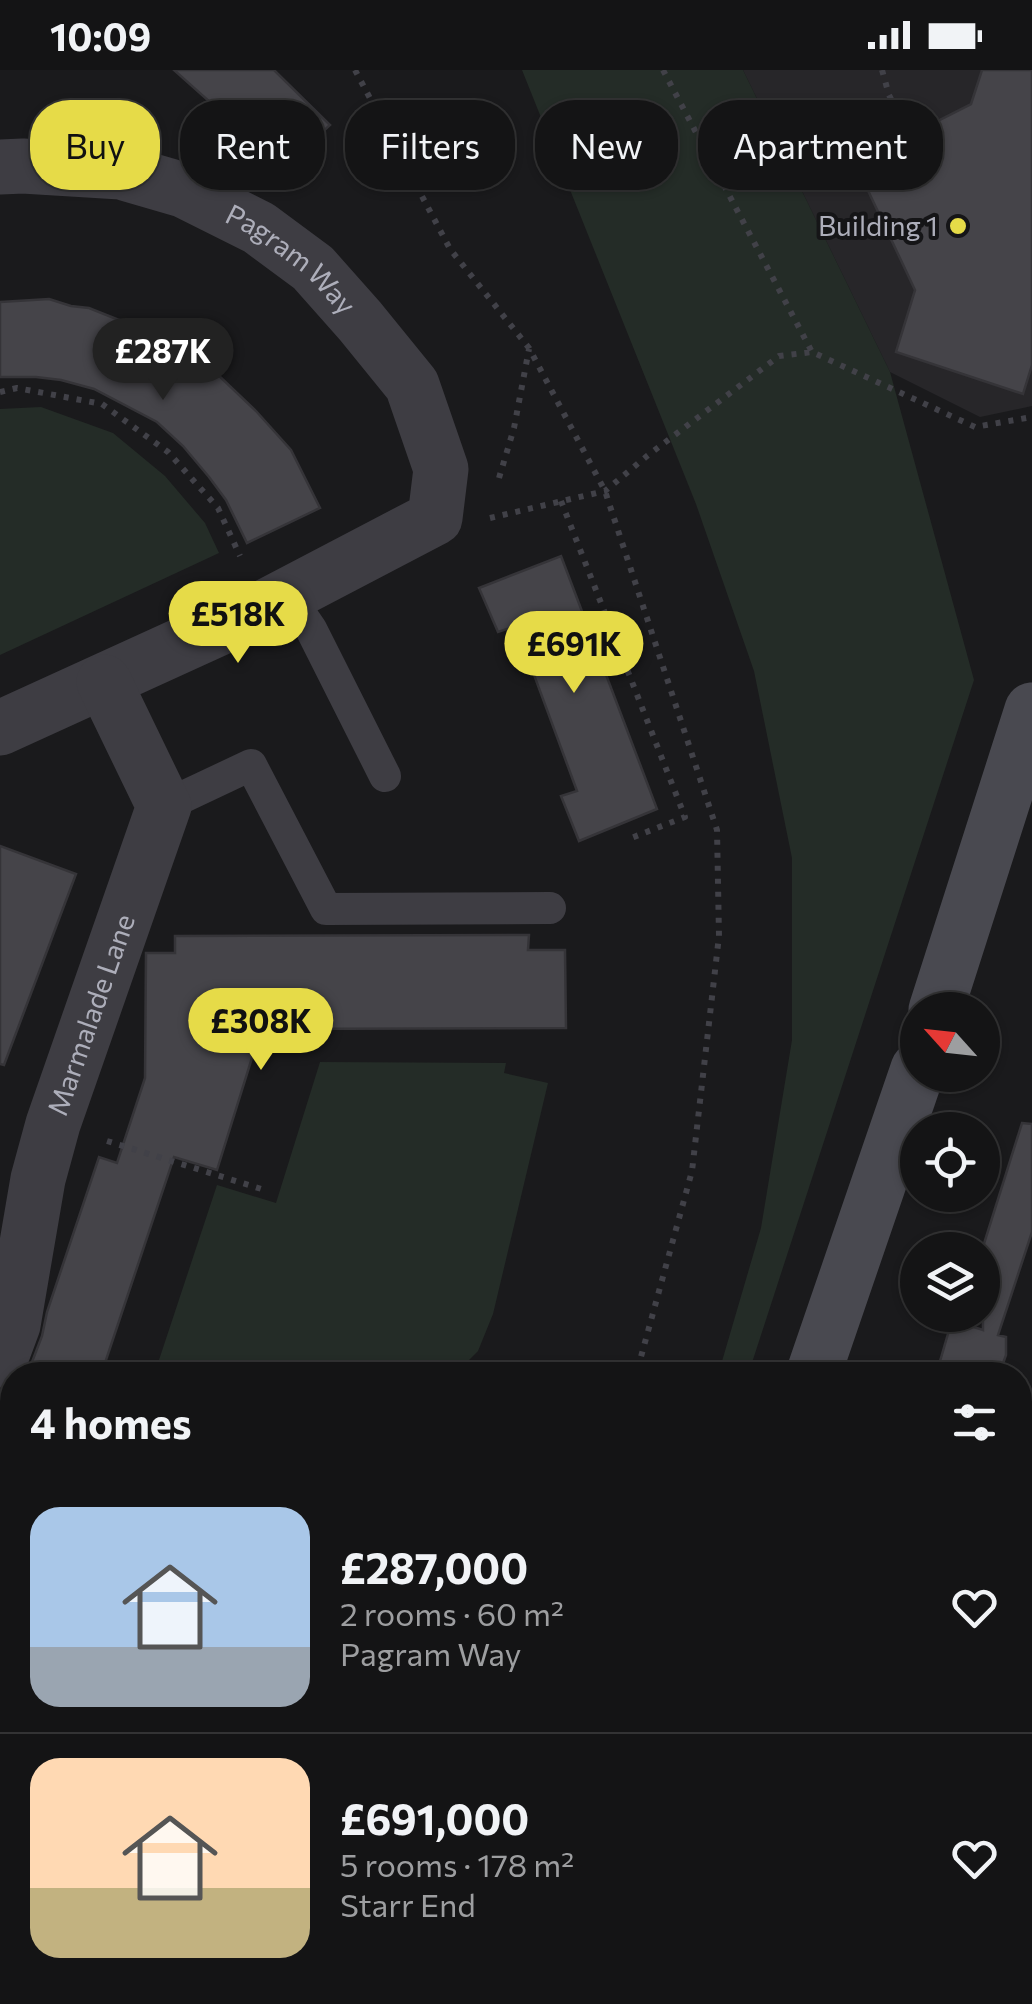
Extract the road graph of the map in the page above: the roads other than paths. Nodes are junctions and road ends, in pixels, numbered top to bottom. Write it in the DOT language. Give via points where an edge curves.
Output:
graph roads {
  1 [pos="0,167"];
  2 [pos="275,601"];
  3 [pos="104,682"];
  4 [pos="1032,710"];
  5 [pos="0,728"];
  6 [pos="385,776"];
  7 [pos="164,806"];
  8 [pos="550,908"];
  9 [pos="942,992"];
  10 [pos="910,1092"];
  11 [pos="0,1360"];
  12 [pos="817,1362"];
  1 -- 2 [label="street, Pagram Way" via="121,172 182,190 260,228 313,268 412,385 461,518"];
  2 -- 3 [label="street"];
  2 -- 6 [label="lane" via="310,629"];
  3 -- 5 [label="street"];
  3 -- 7 [label="street"];
  4 -- 9 [label="street"];
  7 -- 8 [label="lane" via="252,765 326,910"];
  7 -- 11 [label="street, Marmalade Lane" via="53,1124"];
  10 -- 12 [label="street"];
}
